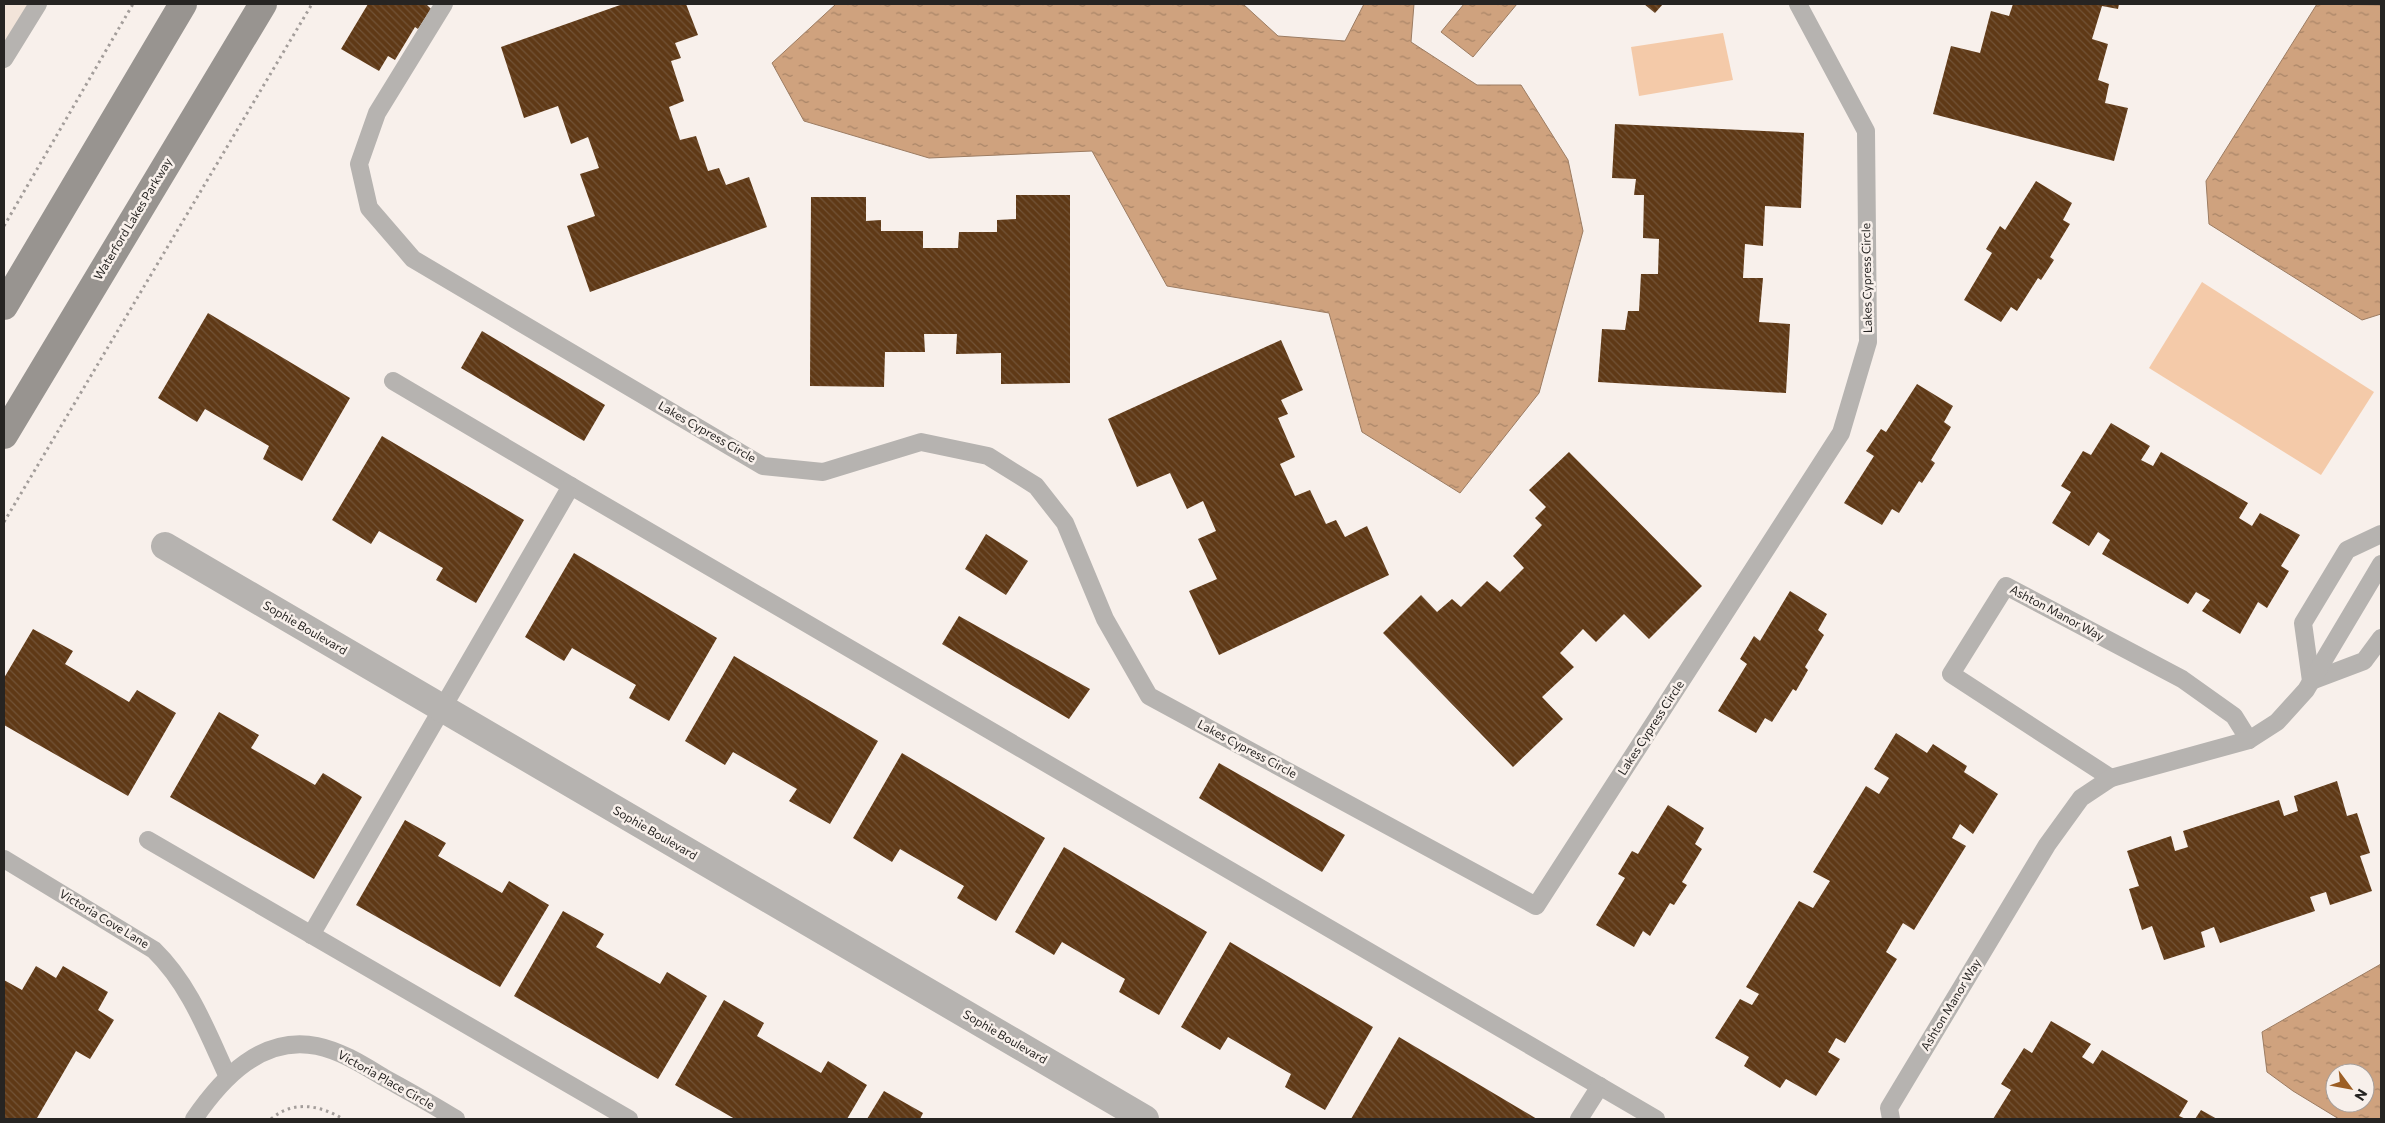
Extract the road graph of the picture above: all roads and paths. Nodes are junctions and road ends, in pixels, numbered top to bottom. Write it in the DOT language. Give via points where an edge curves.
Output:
graph roads {
  1 [pos="38,4"];
  2 [pos="133,4"];
  3 [pos="183,4"];
  4 [pos="263,4"];
  5 [pos="312,4"];
  6 [pos="444,4"];
  7 [pos="1798,4"];
  8 [pos="4,59"];
  9 [pos="4,226"];
  10 [pos="4,306"];
  11 [pos="393,381"];
  12 [pos="4,435"];
  13 [pos="571,486"];
  14 [pos="4,522"];
  15 [pos="2381,534"];
  16 [pos="165,546"];
  17 [pos="2381,564"];
  18 [pos="2381,638"];
  19 [pos="2312,682"];
  20 [pos="443,709"];
  21 [pos="2249,740"];
  22 [pos="2111,778"];
  23 [pos="148,840"];
  24 [pos="4,859"];
  25 [pos="311,935"];
  26 [pos="228,1076"];
  27 [pos="1600,1086"];
  28 [pos="446,1116"];
  29 [pos="194,1119"];
  30 [pos="271,1119"];
  31 [pos="343,1119"];
  32 [pos="629,1119"];
  33 [pos="1145,1119"];
  34 [pos="1579,1119"];
  35 [pos="1656,1119"];
  36 [pos="1891,1119"];
  1 -- 8 [label="lane"];
  2 -- 9 [label="path"];
  3 -- 10 [label="street"];
  4 -- 12 [label="street, Waterford Lakes Parkway"];
  5 -- 14 [label="path"];
  6 -- 7 [label="lane, Lakes Cypress Circle" via="377,113 359,164 369,208 413,259 763,466 824,472 922,442 988,456 1036,486 1065,523 1105,619 1149,696 1536,906 1841,433 1868,342 1866,131"];
  11 -- 13 [label="lane"];
  13 -- 20 [label="lane"];
  13 -- 27 [label="lane"];
  15 -- 19 [label="lane" via="2347,550 2303,623"];
  16 -- 20 [label="street, Sophie Boulevard"];
  17 -- 19 [label="lane, Ashton Manor Way"];
  18 -- 19 [label="lane" via="2364,661"];
  19 -- 21 [label="lane, Ashton Manor Way" via="2277,722"];
  20 -- 25 [label="lane"];
  20 -- 33 [label="street, Sophie Boulevard"];
  21 -- 22 [label="lane, Ashton Manor Way"];
  21 -- 22 [label="lane, Ashton Manor Way" via="2234,716 2182,679 2006,586 1950,674"];
  22 -- 36 [label="lane, Ashton Manor Way" via="2081,798 2047,845 1889,1108"];
  23 -- 25 [label="lane"];
  24 -- 26 [label="lane, Victoria Cove Lane" via="154,950 170,965"];
  25 -- 32 [label="lane"];
  26 -- 28 [label="lane, Victoria Place Circle" via="261,1053 280,1046 318,1046 358,1062"];
  26 -- 29 [label="lane, Victoria Place Circle"];
  27 -- 34 [label="lane"];
  27 -- 35 [label="lane"];
  30 -- 31 [label="path" via="278,1113 302,1106 321,1108"];
}
